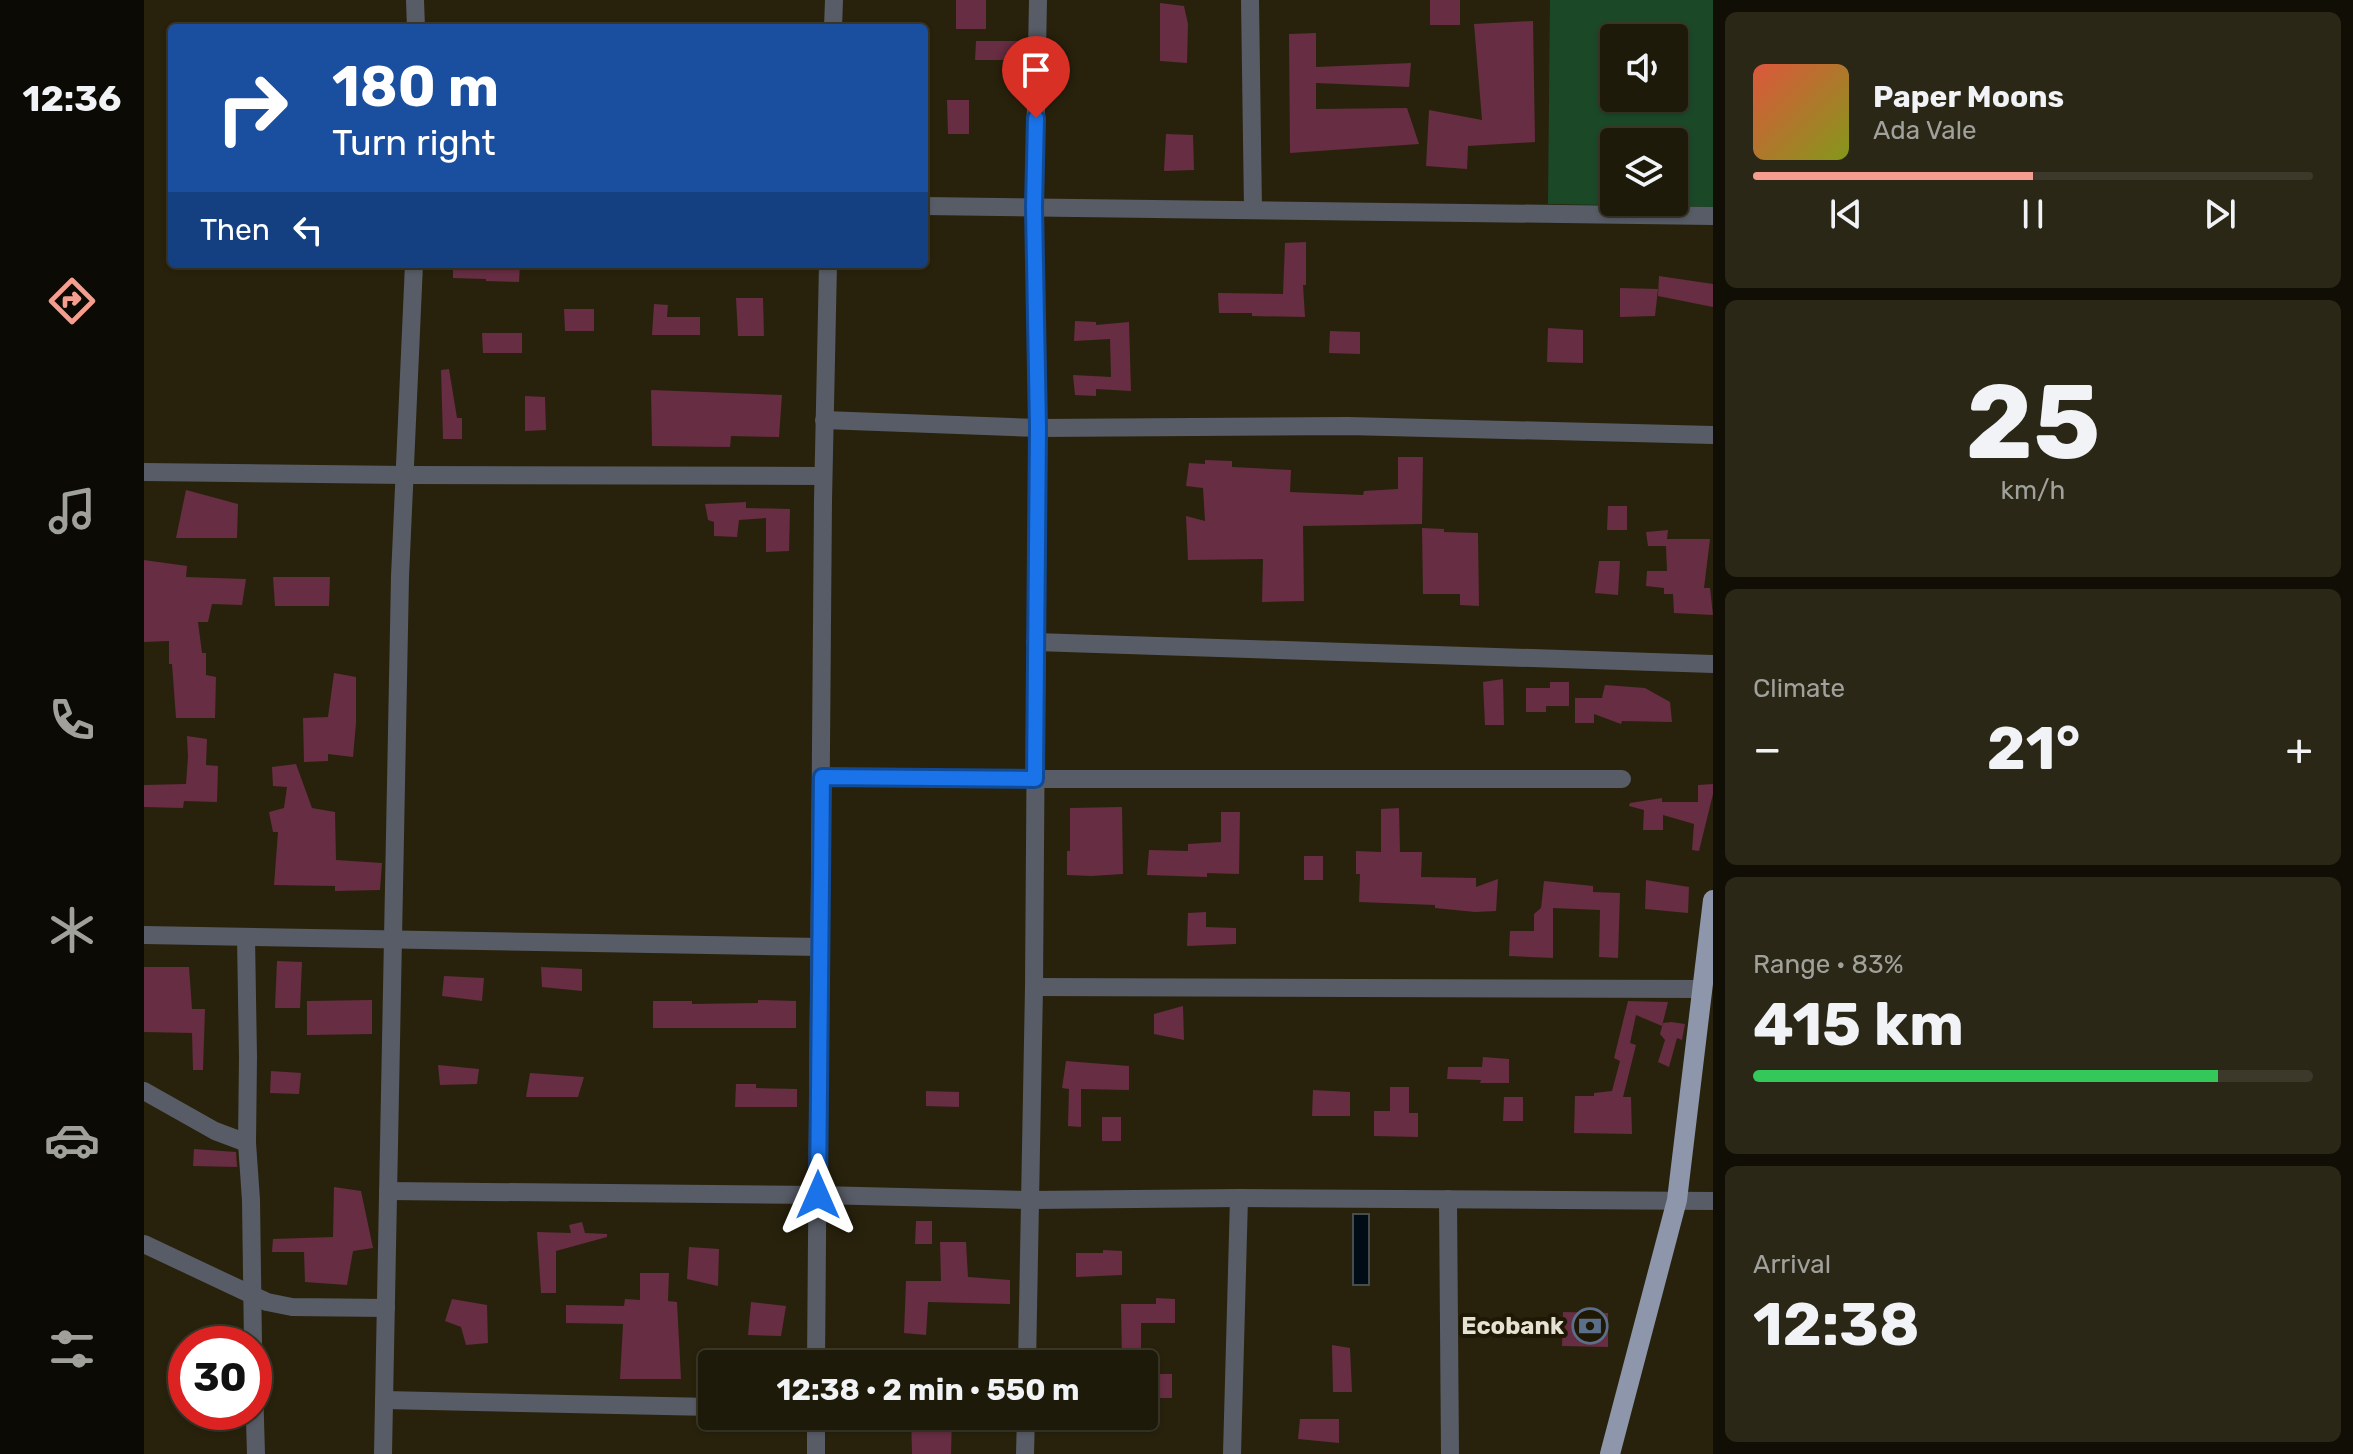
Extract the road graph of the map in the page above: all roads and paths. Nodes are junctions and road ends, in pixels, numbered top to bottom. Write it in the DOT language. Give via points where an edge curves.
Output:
graph roads {
  1 [pos="415,0"];
  2 [pos="834,0"];
  3 [pos="1038,0"];
  4 [pos="1250,0"];
  5 [pos="416,24"];
  6 [pos="833,24"];
  7 [pos="928,206"];
  8 [pos="1034,207"];
  9 [pos="1253,210"];
  10 [pos="1713,216"];
  11 [pos="414,268"];
  12 [pos="828,268"];
  13 [pos="824,420"];
  14 [pos="1038,428"];
  15 [pos="1713,435"];
  16 [pos="144,472"];
  17 [pos="405,475"];
  18 [pos="823,476"];
  19 [pos="1035,642"];
  20 [pos="1713,664"];
  21 [pos="822,777"];
  22 [pos="1035,779"];
  23 [pos="1622,779"];
  24 [pos="1713,900"];
  25 [pos="144,935"];
  26 [pos="246,937"];
  27 [pos="393,940"];
  28 [pos="820,947"];
  29 [pos="1034,987"];
  30 [pos="1703,989"];
  31 [pos="144,1091"];
  32 [pos="247,1143"];
  33 [pos="388,1191"];
  34 [pos="818,1195"];
  35 [pos="1239,1198"];
  36 [pos="1448,1199"];
  37 [pos="1031,1200"];
  38 [pos="1677,1200"];
  39 [pos="1713,1201"];
  40 [pos="144,1244"];
  41 [pos="252,1294"];
  42 [pos="386,1308"];
  43 [pos="253,1326"];
  44 [pos="816,1350"];
  45 [pos="1027,1350"];
  46 [pos="384,1400"];
  47 [pos="698,1407"];
  48 [pos="255,1430"];
  49 [pos="816,1430"];
  50 [pos="1026,1430"];
  51 [pos="256,1454"];
  52 [pos="383,1454"];
  53 [pos="816,1454"];
  54 [pos="1025,1454"];
  55 [pos="1232,1454"];
  56 [pos="1450,1454"];
  57 [pos="1610,1454"];
  1 -- 5 [label="street"];
  2 -- 6 [label="street"];
  3 -- 8 [label="street"];
  4 -- 9 [label="street"];
  7 -- 8 [label="street"];
  8 -- 9 [label="street"];
  8 -- 14 [label="street"];
  9 -- 10 [label="street"];
  11 -- 17 [label="street"];
  12 -- 13 [label="street"];
  13 -- 14 [label="street"];
  13 -- 18 [label="street"];
  14 -- 15 [label="street" via="1348,426"];
  14 -- 19 [label="street"];
  16 -- 17 [label="street"];
  17 -- 18 [label="street"];
  17 -- 27 [label="street"];
  18 -- 21 [label="street"];
  19 -- 20 [label="street"];
  19 -- 22 [label="street"];
  21 -- 22 [label="street"];
  21 -- 28 [label="street"];
  22 -- 23 [label="street"];
  22 -- 29 [label="street"];
  24 -- 30 [label="main road"];
  25 -- 26 [label="street"];
  26 -- 27 [label="street"];
  26 -- 32 [label="street"];
  27 -- 28 [label="street"];
  27 -- 33 [label="street"];
  28 -- 34 [label="street"];
  29 -- 30 [label="street"];
  29 -- 37 [label="street"];
  30 -- 38 [label="main road"];
  31 -- 32 [label="street"];
  32 -- 41 [label="street"];
  33 -- 34 [label="street"];
  33 -- 42 [label="street"];
  34 -- 37 [label="street"];
  34 -- 44 [label="street"];
  35 -- 36 [label="street"];
  35 -- 37 [label="street"];
  35 -- 55 [label="street"];
  36 -- 38 [label="street"];
  36 -- 56 [label="street"];
  37 -- 45 [label="street"];
  38 -- 39 [label="street"];
  38 -- 57 [label="main road"];
  40 -- 41 [label="street"];
  41 -- 42 [label="street" via="292,1307"];
  41 -- 43 [label="street"];
  42 -- 46 [label="street"];
  46 -- 47 [label="street"];
  46 -- 52 [label="street"];
  48 -- 51 [label="street"];
  49 -- 53 [label="street"];
  50 -- 54 [label="street"];
}
